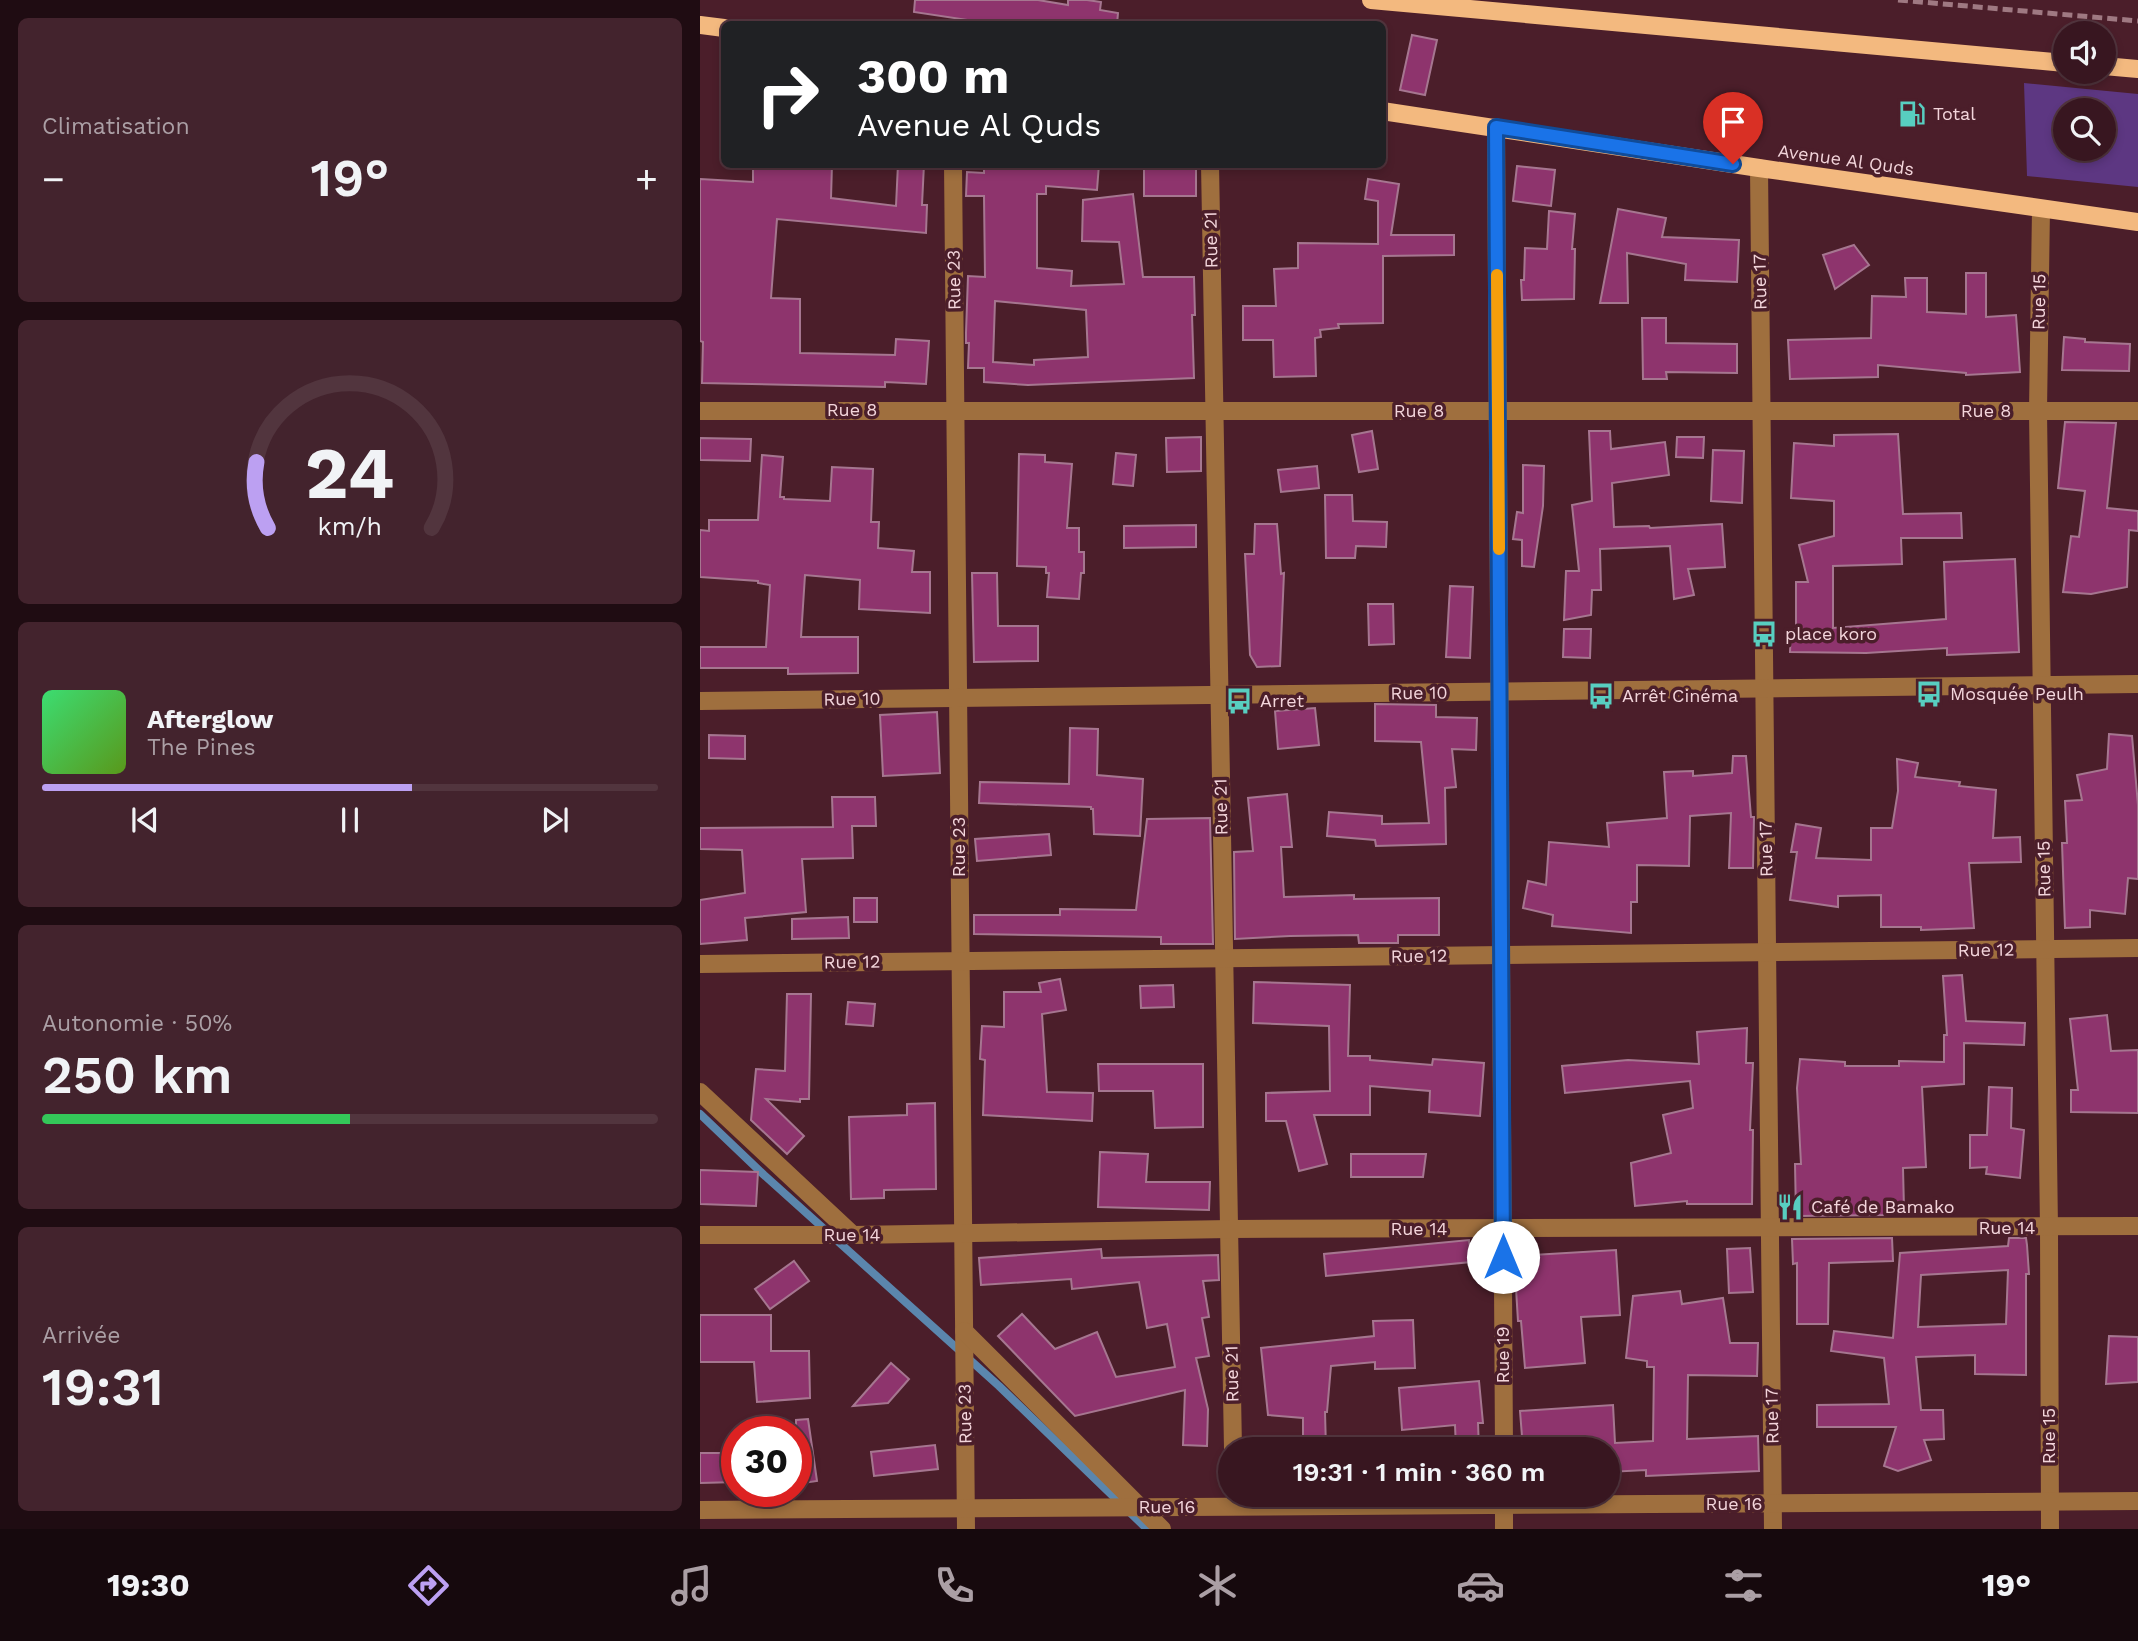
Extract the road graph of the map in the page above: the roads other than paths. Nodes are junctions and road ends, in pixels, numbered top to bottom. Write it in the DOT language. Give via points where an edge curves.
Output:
graph roads {
  1 [pos="1371,0"];
  2 [pos="700,25"];
  3 [pos="721,28"];
  4 [pos="2053,62"];
  5 [pos="2116,67"];
  6 [pos="2138,69"];
  7 [pos="1386,112"];
  8 [pos="1496,127"];
  9 [pos="953,168"];
  10 [pos="1210,168"];
  11 [pos="1759,169"];
  12 [pos="2041,209"];
  13 [pos="2138,222"];
  14 [pos="956,410"];
  15 [pos="700,411"];
  16 [pos="1214,411"];
  17 [pos="1498,411"];
  18 [pos="1762,411"];
  19 [pos="2038,411"];
  20 [pos="2138,411"];
  21 [pos="2138,684"];
  22 [pos="2042,685"];
  23 [pos="1765,689"];
  24 [pos="1500,692"];
  25 [pos="1219,695"];
  26 [pos="958,698"];
  27 [pos="700,701"];
  28 [pos="2138,948"];
  29 [pos="2045,949"];
  30 [pos="1767,952"];
  31 [pos="1501,955"];
  32 [pos="1224,958"];
  33 [pos="960,961"];
  34 [pos="700,964"];
  35 [pos="700,1093"];
  36 [pos="1770,1226"];
  37 [pos="2138,1226"];
  38 [pos="2049,1228"];
  39 [pos="1230,1229"];
  40 [pos="1503,1229"];
  41 [pos="963,1234"];
  42 [pos="700,1235"];
  43 [pos="853,1235"];
  44 [pos="964,1331"];
  45 [pos="1233,1437"];
  46 [pos="1504,1437"];
  47 [pos="1620,1501"];
  48 [pos="2049,1501"];
  49 [pos="2138,1501"];
  50 [pos="1218,1502"];
  51 [pos="1773,1503"];
  52 [pos="1504,1507"];
  53 [pos="1139,1508"];
  54 [pos="966,1509"];
  55 [pos="700,1510"];
  56 [pos="966,1529"];
  57 [pos="1162,1529"];
  58 [pos="1504,1529"];
  59 [pos="1773,1529"];
  60 [pos="2050,1529"];
  1 -- 4 [label="main road"];
  2 -- 3 [label="main road"];
  5 -- 6 [label="main road"];
  7 -- 8 [label="main road, Avenue Al Quds"];
  8 -- 11 [label="main road, Avenue Al Quds"];
  8 -- 17 [label="street, Rue 19"];
  9 -- 14 [label="street, Rue 23"];
  10 -- 16 [label="street, Rue 21"];
  11 -- 12 [label="main road, Avenue Al Quds"];
  11 -- 18 [label="street, Rue 17"];
  12 -- 13 [label="main road, Avenue Al Quds"];
  12 -- 19 [label="street, Rue 15"];
  14 -- 15 [label="street, Rue 8"];
  14 -- 16 [label="street, Rue 8"];
  14 -- 26 [label="street, Rue 23"];
  16 -- 17 [label="street, Rue 8"];
  16 -- 25 [label="street, Rue 21"];
  17 -- 18 [label="street, Rue 8"];
  17 -- 24 [label="street, Rue 19"];
  18 -- 19 [label="street, Rue 8"];
  18 -- 23 [label="street, Rue 17"];
  19 -- 20 [label="street, Rue 8"];
  19 -- 22 [label="street, Rue 15"];
  21 -- 22 [label="street, Rue 10"];
  22 -- 23 [label="street, Rue 10"];
  22 -- 29 [label="street, Rue 15"];
  23 -- 24 [label="street, Rue 10"];
  23 -- 30 [label="street, Rue 17"];
  24 -- 25 [label="street, Rue 10"];
  24 -- 31 [label="street, Rue 19"];
  25 -- 26 [label="street, Rue 10"];
  25 -- 32 [label="street, Rue 21"];
  26 -- 27 [label="street, Rue 10"];
  26 -- 33 [label="street, Rue 23"];
  28 -- 29 [label="street, Rue 12"];
  29 -- 30 [label="street, Rue 12"];
  29 -- 38 [label="street, Rue 15"];
  30 -- 31 [label="street, Rue 12"];
  30 -- 36 [label="street, Rue 17"];
  31 -- 32 [label="street, Rue 12"];
  31 -- 40 [label="street, Rue 19"];
  32 -- 33 [label="street, Rue 12"];
  32 -- 39 [label="street, Rue 21"];
  33 -- 34 [label="street, Rue 12"];
  33 -- 41 [label="street, Rue 23"];
  35 -- 43 [label="street"];
  36 -- 38 [label="street, Rue 14"];
  36 -- 40 [label="street, Rue 14"];
  36 -- 51 [label="street, Rue 17"];
  37 -- 38 [label="street, Rue 14"];
  38 -- 48 [label="street, Rue 15"];
  39 -- 40 [label="street, Rue 14"];
  39 -- 41 [label="street, Rue 14"];
  39 -- 45 [label="street, Rue 21"];
  40 -- 46 [label="street, Rue 19"];
  41 -- 43 [label="street, Rue 14"];
  41 -- 44 [label="street, Rue 23"];
  42 -- 43 [label="street, Rue 14"];
  44 -- 53 [label="street"];
  44 -- 54 [label="street, Rue 23"];
  47 -- 51 [label="street, Rue 16"];
  48 -- 49 [label="street, Rue 16"];
  48 -- 51 [label="street, Rue 16"];
  48 -- 60 [label="street, Rue 15"];
  50 -- 53 [label="street, Rue 16"];
  51 -- 59 [label="street, Rue 17"];
  52 -- 58 [label="street"];
  53 -- 54 [label="street, Rue 16"];
  53 -- 57 [label="street"];
  54 -- 55 [label="street, Rue 16"];
  54 -- 56 [label="street, Rue 23"];
}
